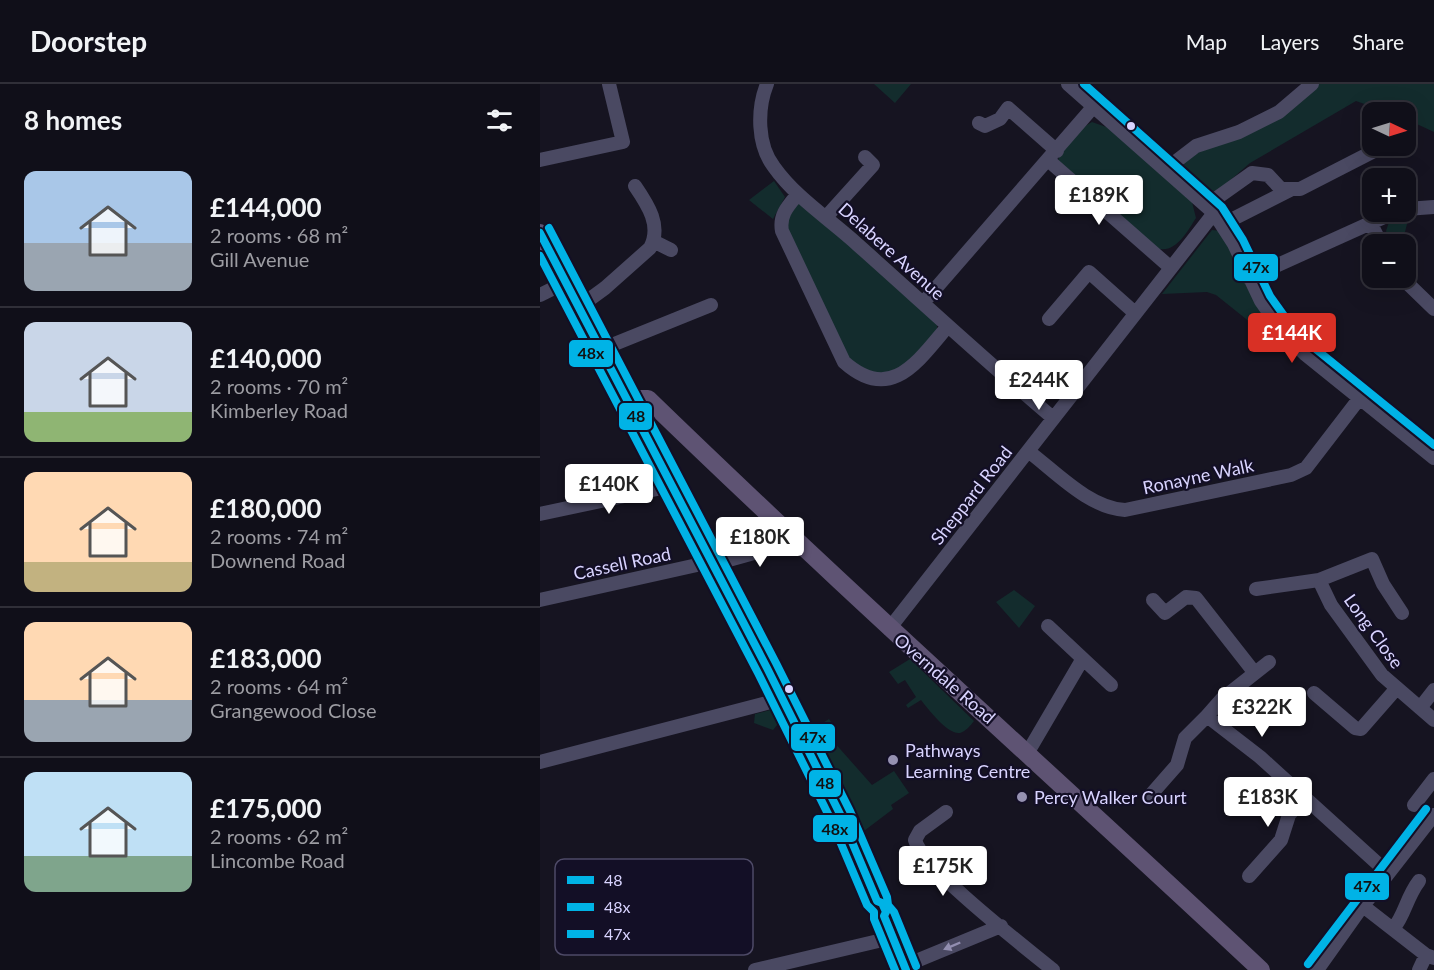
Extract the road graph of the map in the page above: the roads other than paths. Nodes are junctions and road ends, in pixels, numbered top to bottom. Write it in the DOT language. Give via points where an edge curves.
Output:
graph roads {
  1 [pos="609,84"];
  2 [pos="767,84"];
  3 [pos="1068,84"];
  4 [pos="1312,84"];
  5 [pos="1094,106"];
  6 [pos="979,123"];
  7 [pos="1052,156"];
  8 [pos="1364,156"];
  9 [pos="540,160"];
  10 [pos="874,164"];
  11 [pos="1166,170"];
  12 [pos="635,186"];
  13 [pos="1290,190"];
  14 [pos="656,191"];
  15 [pos="798,194"];
  16 [pos="644,199"];
  17 [pos="1434,207"];
  18 [pos="1416,208"];
  19 [pos="1210,209"];
  20 [pos="827,216"];
  21 [pos="1370,222"];
  22 [pos="1223,224"];
  23 [pos="540,233"];
  24 [pos="1376,234"];
  25 [pos="653,241"];
  26 [pos="671,250"];
  27 [pos="1171,268"];
  28 [pos="1249,278"];
  29 [pos="566,282"];
  30 [pos="1412,288"];
  31 [pos="540,295"];
  32 [pos="923,303"];
  33 [pos="711,305"];
  34 [pos="579,307"];
  35 [pos="1434,309"];
  36 [pos="1135,313"];
  37 [pos="1050,319"];
  38 [pos="948,326"];
  39 [pos="602,349"];
  40 [pos="627,399"];
  41 [pos="1359,399"];
  42 [pos="1053,418"];
  43 [pos="1028,451"];
  44 [pos="1434,458"];
  45 [pos="671,486"];
  46 [pos="540,514"];
  47 [pos="794,538"];
  48 [pos="712,563"];
  49 [pos="1319,580"];
  50 [pos="1256,589"];
  51 [pos="540,600"];
  52 [pos="1153,600"];
  53 [pos="1402,613"];
  54 [pos="1048,626"];
  55 [pos="889,629"];
  56 [pos="1082,660"];
  57 [pos="1269,662"];
  58 [pos="1254,672"];
  59 [pos="1111,685"];
  60 [pos="1396,689"];
  61 [pos="1434,690"];
  62 [pos="1314,693"];
  63 [pos="782,699"];
  64 [pos="1420,708"];
  65 [pos="1207,716"];
  66 [pos="1434,720"];
  67 [pos="1028,752"];
  68 [pos="540,762"];
  69 [pos="1434,779"];
  70 [pos="1150,790"];
  71 [pos="1304,797"];
  72 [pos="1422,801"];
  73 [pos="946,812"];
  74 [pos="1434,815"];
  75 [pos="1388,873"];
  76 [pos="1249,876"];
  77 [pos="1410,886"];
  78 [pos="1363,906"];
  79 [pos="1001,926"];
  80 [pos="1393,929"];
  81 [pos="891,938"];
  82 [pos="1430,956"];
  83 [pos="905,968"];
  84 [pos="755,970"];
  85 [pos="1053,970"];
  86 [pos="1261,970"];
  87 [pos="1317,970"];
  88 [pos="1419,970"];
  1 -- 9 [label="street" via="623,142"];
  2 -- 15 [label="street, Delabere Avenue" via="761,107 763,140 773,166"];
  3 -- 5 [label="street"];
  4 -- 11 [label="street" via="1279,112 1239,132 1196,146"];
  5 -- 7 [label="street"];
  5 -- 11 [label="street"];
  6 -- 7 [label="street" via="986,126 1000,119 1008,108"];
  7 -- 27 [label="street"];
  7 -- 32 [label="street"];
  8 -- 13 [label="street" via="1300,189"];
  10 -- 20 [label="street"];
  11 -- 19 [label="street"];
  12 -- 16 [label="street"];
  13 -- 19 [label="street, Sheppard Road" via="1281,189 1268,175 1252,172"];
  13 -- 22 [label="street"];
  14 -- 16 [label="street"];
  15 -- 20 [label="street, Delabere Avenue"];
  15 -- 38 [label="street" via="784,210 782,231 844,362 872,379 898,376 916,363"];
  16 -- 25 [label="street" via="656,230"];
  17 -- 18 [label="street"];
  19 -- 22 [label="street"];
  19 -- 27 [label="street, Sheppard Road"];
  20 -- 32 [label="street, Delabere Avenue"];
  21 -- 24 [label="street"];
  21 -- 28 [label="street"];
  22 -- 28 [label="street"];
  23 -- 29 [label="main road"];
  25 -- 26 [label="street"];
  25 -- 34 [label="street" via="650,248"];
  27 -- 36 [label="street, Sheppard Road"];
  28 -- 41 [label="street" via="1282,332"];
  29 -- 31 [label="street"];
  29 -- 34 [label="main road"];
  30 -- 35 [label="street"];
  32 -- 38 [label="street, Delabere Avenue"];
  33 -- 39 [label="street"];
  34 -- 39 [label="main road"];
  36 -- 37 [label="street" via="1089,272"];
  36 -- 42 [label="street, Sheppard Road"];
  38 -- 42 [label="street, Delabere Avenue"];
  39 -- 40 [label="main road"];
  40 -- 45 [label="main road"];
  40 -- 47 [label="main road, Overndale Road" via="648,399"];
  41 -- 43 [label="street, Ronayne Walk" via="1306,468 1291,475 1125,510 1109,509 1096,502"];
  41 -- 44 [label="street"];
  42 -- 43 [label="street, Sheppard Road"];
  43 -- 55 [label="street, Sheppard Road"];
  45 -- 46 [label="street"];
  45 -- 48 [label="main road"];
  47 -- 48 [label="street, Cassell Road" via="787,544"];
  47 -- 55 [label="main road, Overndale Road"];
  48 -- 51 [label="street, Cassell Road"];
  48 -- 63 [label="main road"];
  49 -- 50 [label="street, Long Close"];
  49 -- 53 [label="street, Long Close" via="1372,559"];
  49 -- 60 [label="street, Long Close" via="1331,605 1370,661"];
  52 -- 58 [label="street" via="1165,613 1186,597 1208,602"];
  54 -- 56 [label="street"];
  55 -- 67 [label="main road, Overndale Road"];
  56 -- 59 [label="street"];
  56 -- 67 [label="street"];
  57 -- 58 [label="street"];
  58 -- 65 [label="street"];
  60 -- 62 [label="street" via="1361,729 1355,729"];
  60 -- 64 [label="street, Long Close"];
  61 -- 64 [label="street"];
  63 -- 68 [label="street"];
  63 -- 81 [label="main road" via="842,816"];
  64 -- 66 [label="street, Long Close"];
  65 -- 70 [label="street" via="1185,738 1177,765"];
  65 -- 71 [label="street"];
  67 -- 86 [label="main road, Overndale Road"];
  69 -- 72 [label="street"];
  71 -- 75 [label="street"];
  71 -- 76 [label="street" via="1289,815 1281,840"];
  73 -- 79 [label="street" via="920,831 915,840 918,851"];
  74 -- 75 [label="street"];
  75 -- 78 [label="street"];
  77 -- 80 [label="street" via="1400,921"];
  78 -- 80 [label="street"];
  78 -- 87 [label="street"];
  79 -- 83 [label="street, one-way"];
  79 -- 85 [label="street"];
  80 -- 82 [label="street"];
  81 -- 83 [label="main road"];
  81 -- 84 [label="street"];
  82 -- 88 [label="street"];
}
